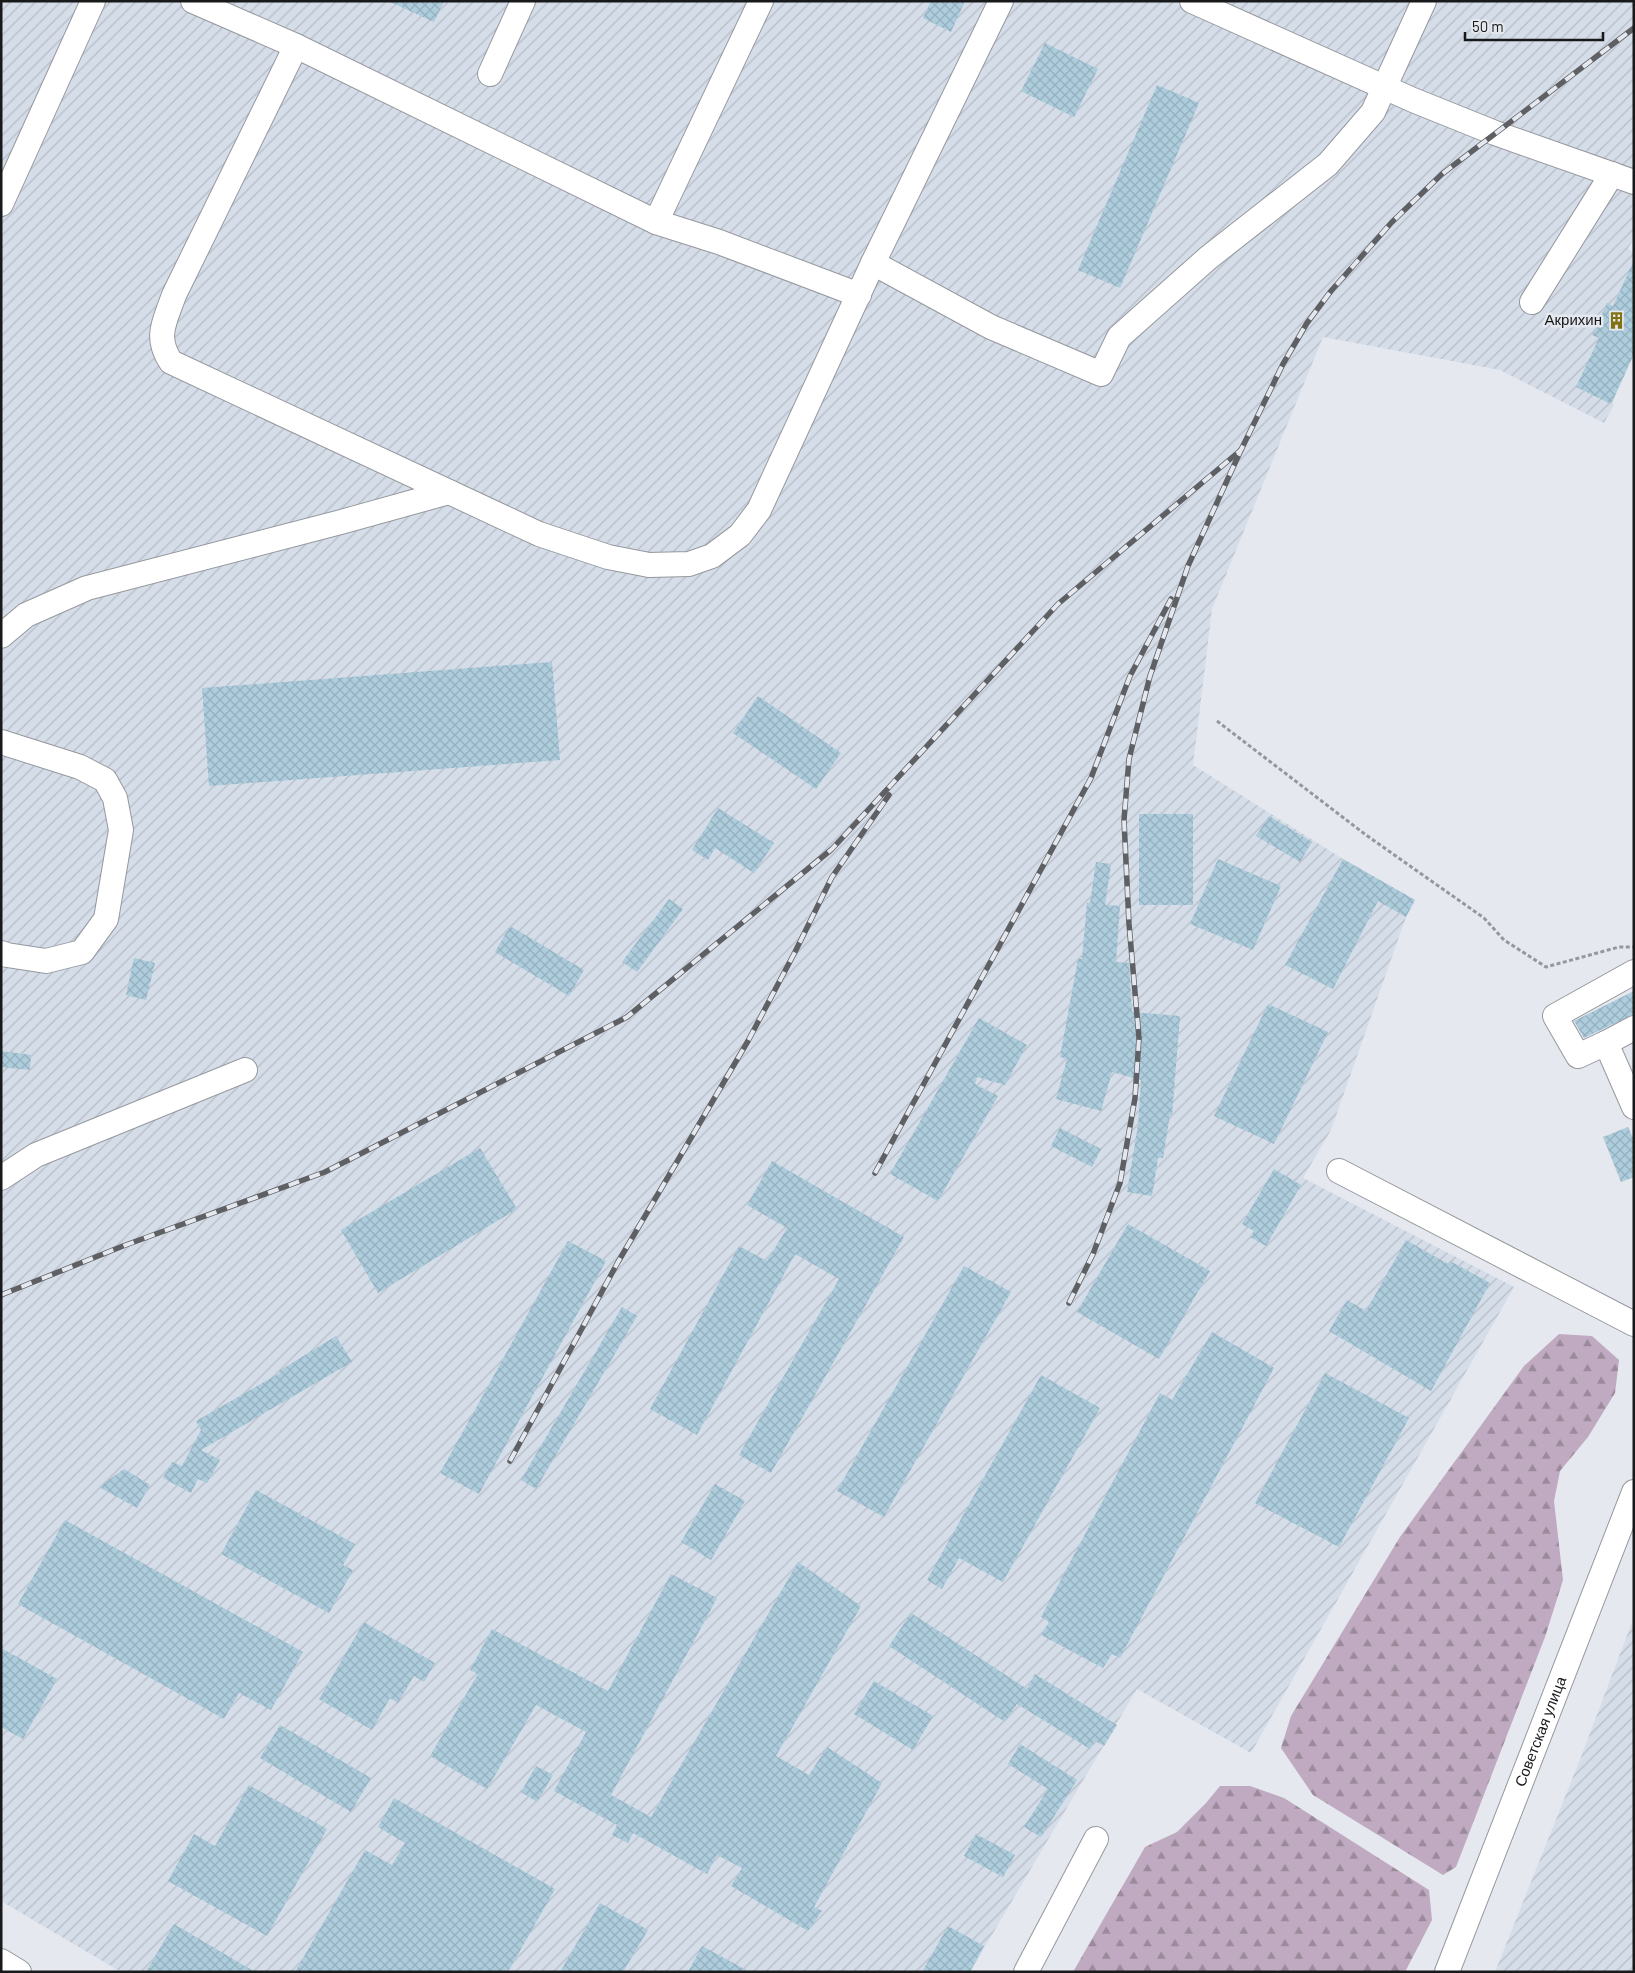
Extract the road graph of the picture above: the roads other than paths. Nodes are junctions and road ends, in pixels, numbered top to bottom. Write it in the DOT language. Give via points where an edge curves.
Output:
graph roads {
  1 [pos="93,1"];
  2 [pos="193,1"];
  3 [pos="523,1"];
  4 [pos="761,1"];
  5 [pos="1001,1"];
  6 [pos="1424,1"];
  7 [pos="1203,3"];
  8 [pos="296,46"];
  9 [pos="490,74"];
  10 [pos="1384,88"];
  11 [pos="1612,174"];
  12 [pos="1634,182"];
  13 [pos="1,204"];
  14 [pos="656,222"];
  15 [pos="873,263"];
  16 [pos="859,295"];
  17 [pos="1532,302"];
  18 [pos="449,492"];
  19 [pos="1,636"];
  20 [pos="1,742"];
  21 [pos="1,953"];
  22 [pos="1634,972"];
  23 [pos="1634,1028"];
  24 [pos="1606,1043"];
  25 [pos="245,1070"];
  26 [pos="1634,1107"];
  27 [pos="1338,1171"];
  28 [pos="1,1178"];
  29 [pos="1634,1324"];
  30 [pos="1634,1492"];
  31 [pos="1096,1839"];
  32 [pos="1,1961"];
  33 [pos="19,1972"];
  34 [pos="1026,1972"];
  35 [pos="1447,1972"];
  1 -- 13 [label="street"];
  2 -- 8 [label="street"];
  3 -- 9 [label="street"];
  4 -- 14 [label="street"];
  5 -- 15 [label="street"];
  6 -- 10 [label="street"];
  7 -- 10 [label="street"];
  8 -- 14 [label="street"];
  8 -- 18 [label="street" via="174,296 161,332 163,350 171,362"];
  10 -- 11 [label="street" via="1495,133"];
  10 -- 15 [label="street" via="1373,112 1328,164 1208,258 1119,336 1101,374 991,327"];
  11 -- 12 [label="street"];
  11 -- 17 [label="street"];
  14 -- 16 [label="street"];
  15 -- 16 [label="street"];
  16 -- 18 [label="street" via="759,510 740,535 712,556 689,564 649,565 608,556 539,534"];
  18 -- 19 [label="street" via="88,588 26,615"];
  20 -- 21 [label="street" via="80,768 105,780 116,798 120,830 106,919 82,952 46,961"];
  22 -- 24 [label="street" via="1555,1016 1578,1056"];
  23 -- 24 [label="street"];
  24 -- 26 [label="street"];
  25 -- 28 [label="street" via="36,1155"];
  27 -- 29 [label="street"];
  30 -- 35 [label="street, Советская улица"];
  31 -- 34 [label="street"];
  32 -- 33 [label="street"];
}
